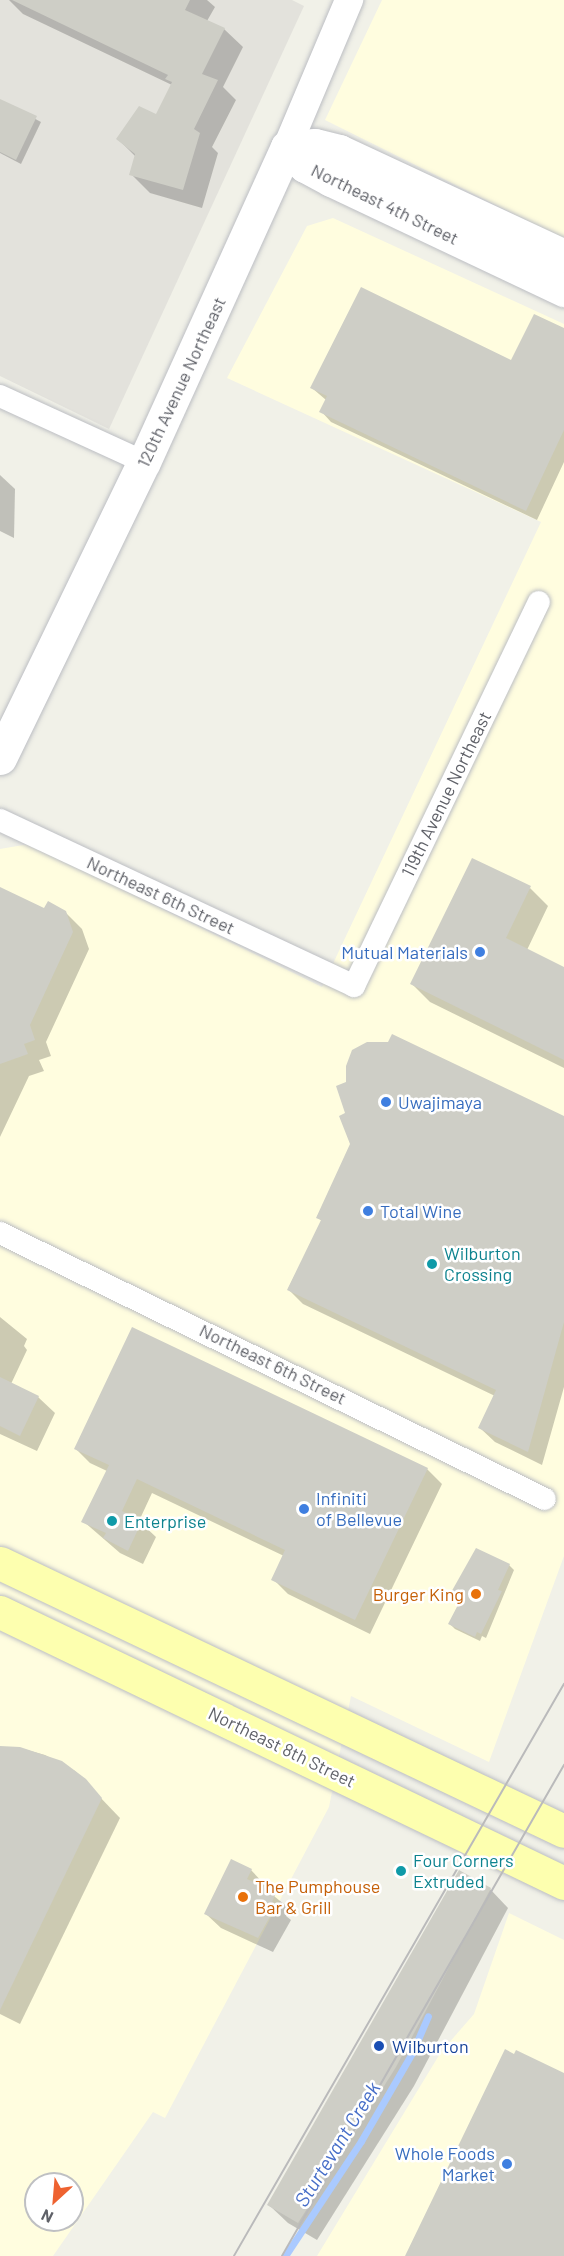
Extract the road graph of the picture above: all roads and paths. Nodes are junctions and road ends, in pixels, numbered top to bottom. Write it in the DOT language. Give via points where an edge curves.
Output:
graph roads {
  1 [pos="349,0"];
  2 [pos="287,147"];
  3 [pos="564,256"];
  4 [pos="564,290"];
  5 [pos="0,396"];
  6 [pos="144,462"];
  7 [pos="539,602"];
  8 [pos="0,758"];
  9 [pos="0,820"];
  10 [pos="354,986"];
  11 [pos="0,1233"];
  12 [pos="544,1499"];
  13 [pos="0,1563"];
  14 [pos="0,1612"];
  15 [pos="564,1831"];
  16 [pos="564,1883"];
  1 -- 2 [label="street, 120th Avenue Northeast"];
  2 -- 3 [label="main road, Northeast 4th Street" via="315,145 339,151"];
  2 -- 4 [label="main road, Northeast 4th Street" via="305,165 331,180"];
  2 -- 6 [label="main road, 120th Avenue Northeast"];
  5 -- 6 [label="street"];
  6 -- 8 [label="main road, 120th Avenue Northeast"];
  7 -- 10 [label="street, 119th Avenue Northeast"];
  9 -- 10 [label="street, Northeast 6th Street"];
  11 -- 12 [label="street, Northeast 6th Street"];
  13 -- 15 [label="main road"];
  14 -- 16 [label="main road, Northeast 8th Street"];
}
